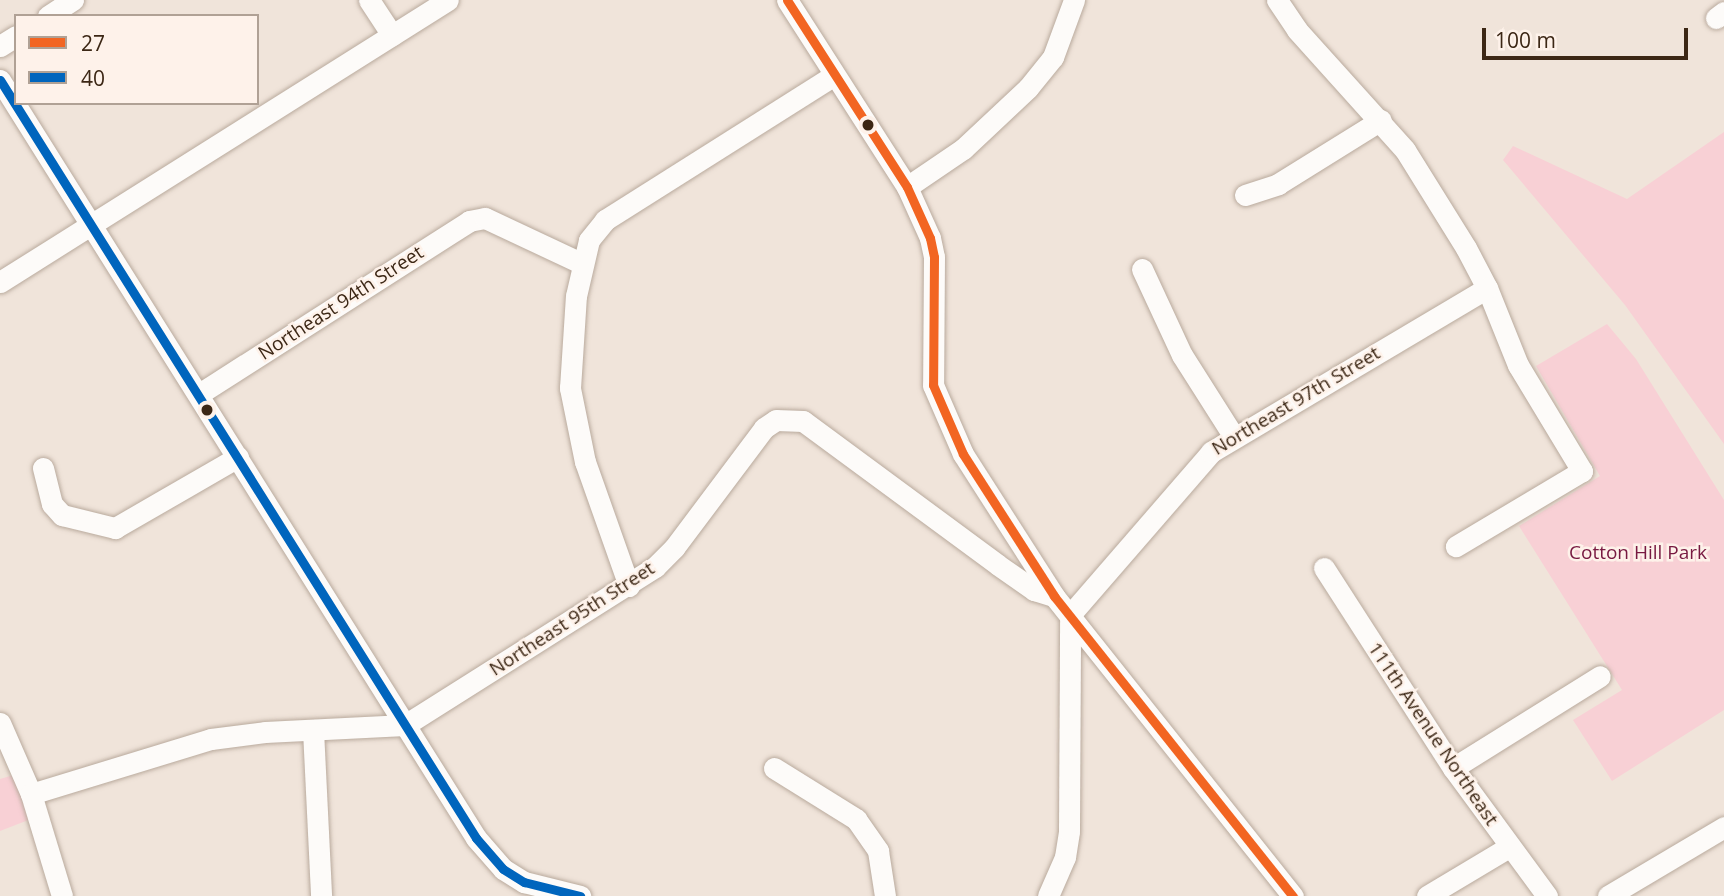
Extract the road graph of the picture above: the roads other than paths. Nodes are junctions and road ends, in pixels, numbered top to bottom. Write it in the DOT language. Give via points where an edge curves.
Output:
graph roads {
  1 [pos="73,0"];
  2 [pos="369,0"];
  3 [pos="448,0"];
  4 [pos="787,0"];
  5 [pos="1073,0"];
  6 [pos="1278,0"];
  7 [pos="51,14"];
  8 [pos="392,35"];
  9 [pos="834,75"];
  10 [pos="0,80"];
  11 [pos="14,102"];
  12 [pos="16,105"];
  13 [pos="1381,120"];
  14 [pos="907,187"];
  15 [pos="1245,194"];
  16 [pos="92,223"];
  17 [pos="581,262"];
  18 [pos="1142,269"];
  19 [pos="0,282"];
  20 [pos="1487,288"];
  21 [pos="199,394"];
  22 [pos="1234,437"];
  23 [pos="238,457"];
  24 [pos="43,468"];
  25 [pos="1456,547"];
  26 [pos="1324,568"];
  27 [pos="629,586"];
  28 [pos="1054,596"];
  29 [pos="1070,615"];
  30 [pos="1600,676"];
  31 [pos="0,723"];
  32 [pos="405,725"];
  33 [pos="313,730"];
  34 [pos="775,768"];
  35 [pos="1453,768"];
  36 [pos="31,794"];
  37 [pos="1724,827"];
  38 [pos="1509,847"];
  39 [pos="62,896"];
  40 [pos="321,896"];
  41 [pos="580,896"];
  42 [pos="885,896"];
  43 [pos="1048,896"];
  44 [pos="1293,896"];
  45 [pos="1427,896"];
  46 [pos="1546,896"];
  47 [pos="1608,896"];
  1 -- 7 [label="street"];
  2 -- 8 [label="street"];
  3 -- 8 [label="street"];
  4 -- 9 [label="street"];
  5 -- 14 [label="street" via="1053,57 994,122"];
  6 -- 13 [label="street" via="1297,30"];
  8 -- 16 [label="street"];
  9 -- 14 [label="street"];
  9 -- 17 [label="street" via="605,220 589,240"];
  10 -- 11 [label="street"];
  12 -- 16 [label="street"];
  13 -- 15 [label="street" via="1278,184"];
  13 -- 20 [label="street" via="1405,150"];
  14 -- 28 [label="street" via="934,257 932,361 938,402 963,454"];
  16 -- 19 [label="street"];
  16 -- 21 [label="street"];
  17 -- 21 [label="street, Northeast 94th Street" via="485,218 469,222"];
  17 -- 27 [label="street" via="570,388 574,423"];
  18 -- 22 [label="street" via="1182,355"];
  20 -- 22 [label="street, Northeast 97th Street"];
  20 -- 25 [label="street" via="1518,365 1582,471"];
  21 -- 23 [label="street"];
  22 -- 29 [label="street, Northeast 97th Street" via="1198,463"];
  23 -- 24 [label="street" via="115,527 62,514 52,504"];
  23 -- 32 [label="street"];
  26 -- 35 [label="street, 111th Avenue Northeast"];
  27 -- 28 [label="street, Northeast 95th Street" via="674,548 764,428 788,418 803,421 1007,572 1034,590"];
  27 -- 32 [label="street, Northeast 95th Street"];
  28 -- 29 [label="street"];
  29 -- 43 [label="street" via="1069,831 1065,857"];
  29 -- 44 [label="street"];
  30 -- 35 [label="street"];
  31 -- 36 [label="street"];
  32 -- 33 [label="street, Northeast 95th Street"];
  32 -- 41 [label="street" via="476,838 503,869 546,890"];
  33 -- 36 [label="street, Northeast 95th Street" via="212,739"];
  33 -- 40 [label="street"];
  34 -- 42 [label="street" via="856,819 878,851"];
  35 -- 38 [label="street, 111th Avenue Northeast"];
  36 -- 39 [label="street"];
  37 -- 47 [label="street"];
  38 -- 45 [label="street"];
  38 -- 46 [label="street, 111th Avenue Northeast"];
}
